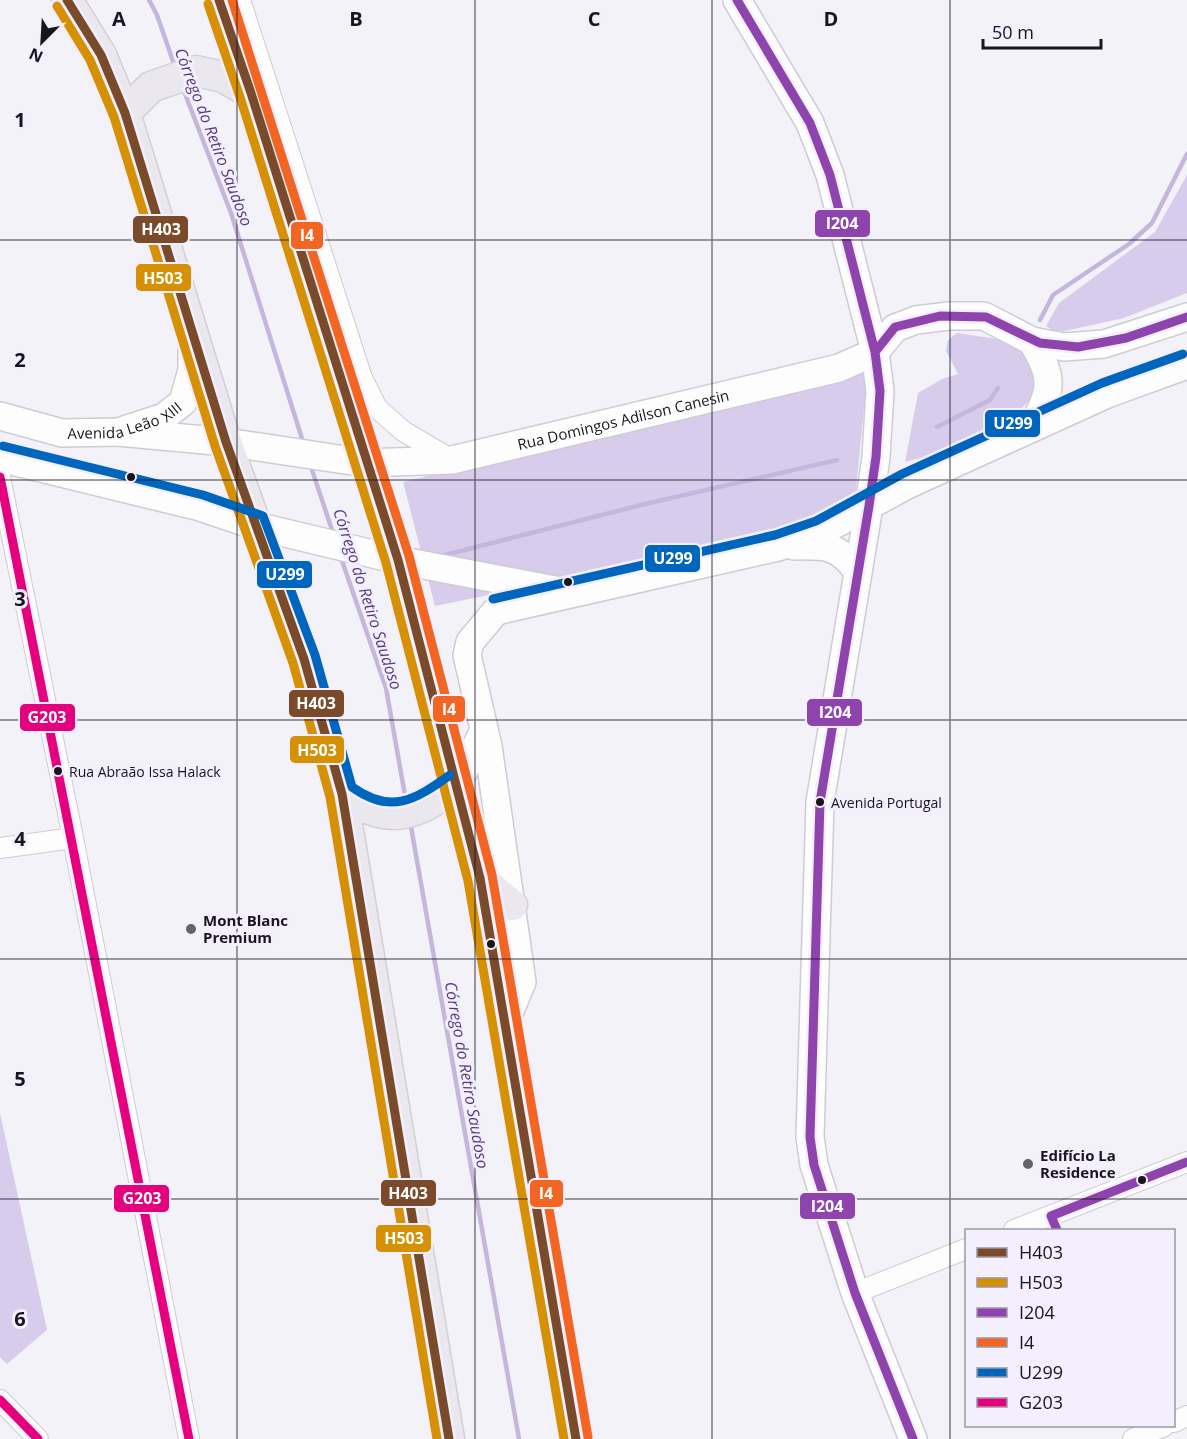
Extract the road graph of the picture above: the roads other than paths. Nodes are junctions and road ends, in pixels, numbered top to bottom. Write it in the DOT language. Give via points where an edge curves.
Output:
graph roads {
  1 [pos="67,0"];
  2 [pos="219,0"];
  3 [pos="240,0"];
  4 [pos="737,0"];
  5 [pos="251,93"];
  6 [pos="125,113"];
  7 [pos="302,255"];
  8 [pos="332,284"];
  9 [pos="1187,317"];
  10 [pos="192,338"];
  11 [pos="1032,341"];
  12 [pos="875,352"];
  13 [pos="1187,365"];
  14 [pos="365,383"];
  15 [pos="0,416"];
  16 [pos="1032,427"];
  17 [pos="118,432"];
  18 [pos="226,442"];
  19 [pos="0,458"];
  20 [pos="452,459"];
  21 [pos="365,463"];
  22 [pos="0,477"];
  23 [pos="869,506"];
  24 [pos="256,526"];
  25 [pos="777,547"];
  26 [pos="398,560"];
  27 [pos="858,572"];
  28 [pos="570,593"];
  29 [pos="484,730"];
  30 [pos="457,785"];
  31 [pos="342,794"];
  32 [pos="73,838"];
  33 [pos="0,848"];
  34 [pos="480,878"];
  35 [pos="512,905"];
  36 [pos="504,1025"];
  37 [pos="1187,1162"];
  38 [pos="1054,1223"];
  39 [pos="1020,1229"];
  40 [pos="965,1249"];
  41 [pos="855,1293"];
  42 [pos="0,1400"];
  43 [pos="1159,1427"];
  44 [pos="1139,1435"];
  45 [pos="38,1439"];
  46 [pos="189,1439"];
  47 [pos="449,1439"];
  48 [pos="576,1439"];
  49 [pos="913,1439"];
  1 -- 6 [label="main road" via="101,55"];
  2 -- 5 [label="main road"];
  3 -- 8 [label="street"];
  4 -- 12 [label="main road" via="810,123 830,175"];
  5 -- 6 [label="main road" via="224,77 196,71 151,87"];
  5 -- 7 [label="main road"];
  6 -- 10 [label="main road"];
  7 -- 8 [label="main road"];
  7 -- 21 [label="main road"];
  8 -- 14 [label="street"];
  9 -- 11 [label="main road" via="1104,344 1064,347"];
  10 -- 17 [label="main road, Avenida Leão XIII" via="192,370 183,402 164,417"];
  10 -- 18 [label="main road"];
  11 -- 12 [label="main road" via="984,316 949,316 895,327"];
  11 -- 16 [label="main road" via="1047,367 1049,386"];
  12 -- 20 [label="main road, Rua Domingos Adilson Canesin" via="839,368"];
  12 -- 23 [label="main road" via="880,391"];
  13 -- 16 [label="main road"];
  14 -- 20 [label="street" via="377,408 403,431"];
  14 -- 21 [label="street"];
  15 -- 17 [label="main road, Avenida Leão XIII" via="62,433"];
  16 -- 23 [label="main road"];
  17 -- 18 [label="main road, Rua Domingos Adilson Canesin"];
  18 -- 21 [label="main road, Rua Domingos Adilson Canesin"];
  18 -- 24 [label="main road"];
  19 -- 24 [label="main road" via="200,507"];
  20 -- 21 [label="main road, Rua Domingos Adilson Canesin"];
  21 -- 26 [label="main road"];
  22 -- 32 [label="street"];
  23 -- 25 [label="main road" via="821,532"];
  23 -- 27 [label="main road"];
  24 -- 26 [label="main road"];
  24 -- 31 [label="main road" via="304,659"];
  25 -- 27 [label="main road" via="814,545 835,549 847,556"];
  25 -- 28 [label="main road"];
  26 -- 28 [label="main road"];
  26 -- 30 [label="main road"];
  27 -- 41 [label="main road" via="820,802 810,1137 814,1165"];
  28 -- 29 [label="main road" via="496,611 470,642 467,655"];
  29 -- 30 [label="main road"];
  29 -- 35 [label="main road"];
  30 -- 31 [label="main road" via="423,808 402,814 379,814 361,808"];
  30 -- 34 [label="main road"];
  31 -- 47 [label="main road"];
  32 -- 33 [label="street"];
  32 -- 46 [label="street"];
  34 -- 35 [label="main road"];
  34 -- 36 [label="main road"];
  35 -- 36 [label="main road" via="522,982"];
  36 -- 48 [label="main road"];
  37 -- 38 [label="street"];
  38 -- 39 [label="street"];
  40 -- 41 [label="street"];
  41 -- 49 [label="main road"];
  42 -- 45 [label="street"];
  43 -- 44 [label="street"];
}
